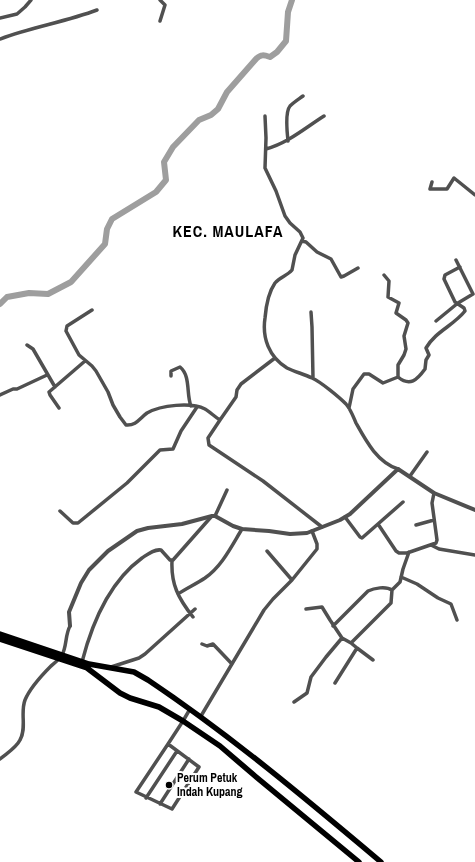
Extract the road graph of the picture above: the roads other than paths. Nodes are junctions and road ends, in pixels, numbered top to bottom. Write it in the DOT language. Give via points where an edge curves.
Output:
graph roads {
  1 [pos="31,0"];
  2 [pos="160,0"];
  3 [pos="97,10"];
  4 [pos="0,18"];
  5 [pos="160,21"];
  6 [pos="0,39"];
  7 [pos="303,96"];
  8 [pos="265,116"];
  9 [pos="324,116"];
  10 [pos="288,140"];
  11 [pos="266,149"];
  12 [pos="432,182"];
  13 [pos="475,195"];
  14 [pos="302,241"];
  15 [pos="456,260"];
  16 [pos="460,267"];
  17 [pos="358,268"];
  18 [pos="384,275"];
  19 [pos="474,293"];
  20 [pos="458,303"];
  21 [pos="92,310"];
  22 [pos="311,312"];
  23 [pos="436,321"];
  24 [pos="27,345"];
  25 [pos="274,358"];
  26 [pos="85,361"];
  27 [pos="47,375"];
  28 [pos="171,376"];
  29 [pos="398,376"];
  30 [pos="313,378"];
  31 [pos="55,387"];
  32 [pos="0,396"];
  33 [pos="191,406"];
  34 [pos="197,407"];
  35 [pos="59,408"];
  36 [pos="349,408"];
  37 [pos="220,420"];
  38 [pos="426,452"];
  39 [pos="398,469"];
  40 [pos="410,476"];
  41 [pos="227,490"];
  42 [pos="434,493"];
  43 [pos="403,502"];
  44 [pos="475,510"];
  45 [pos="60,511"];
  46 [pos="213,516"];
  47 [pos="346,517"];
  48 [pos="434,520"];
  49 [pos="378,524"];
  50 [pos="416,525"];
  51 [pos="322,527"];
  52 [pos="242,529"];
  53 [pos="312,531"];
  54 [pos="431,545"];
  55 [pos="267,551"];
  56 [pos="409,552"];
  57 [pos="475,555"];
  58 [pos="172,561"];
  59 [pos="401,577"];
  60 [pos="292,580"];
  61 [pos="392,590"];
  62 [pos="178,594"];
  63 [pos="306,609"];
  64 [pos="195,610"];
  65 [pos="191,615"];
  66 [pos="457,620"];
  67 [pos="70,626"];
  68 [pos="333,626"];
  69 [pos="0,634"];
  70 [pos="342,638"];
  71 [pos="0,639"];
  72 [pos="7,639"];
  73 [pos="352,643"];
  74 [pos="202,644"];
  75 [pos="357,648"];
  76 [pos="71,660"];
  77 [pos="373,660"];
  78 [pos="82,662"];
  79 [pos="232,664"];
  80 [pos="108,668"];
  81 [pos="335,683"];
  82 [pos="294,702"];
  83 [pos="190,709"];
  84 [pos="201,716"];
  85 [pos="183,721"];
  86 [pos="168,744"];
  87 [pos="177,751"];
  88 [pos="0,759"];
  89 [pos="189,759"];
  90 [pos="146,798"];
  91 [pos="160,804"];
  92 [pos="359,862"];
  93 [pos="381,862"];
  1 -- 4 [label="street" via="17,14"];
  2 -- 5 [label="street" via="164,5"];
  3 -- 6 [label="street"];
  7 -- 10 [label="street" via="288,109"];
  8 -- 11 [label="street"];
  9 -- 10 [label="street"];
  10 -- 11 [label="street"];
  11 -- 14 [label="street" via="266,172 276,191 284,216 300,232"];
  12 -- 13 [label="street" via="430,189 447,189 454,178"];
  14 -- 17 [label="street" via="331,259 341,277"];
  14 -- 25 [label="street" via="295,255 292,270 275,283 267,303 264,332"];
  15 -- 16 [label="street"];
  16 -- 19 [label="street"];
  16 -- 20 [label="street" via="444,275"];
  18 -- 29 [label="street" via="389,281 388,297 399,303 396,313 408,323 404,336 406,350 398,366"];
  19 -- 20 [label="street"];
  20 -- 23 [label="street"];
  20 -- 29 [label="street" via="465,311 430,341 426,348 429,355 425,370 412,381 404,381"];
  21 -- 26 [label="street" via="66,329 74,348"];
  22 -- 30 [label="street"];
  24 -- 27 [label="street" via="33,349"];
  25 -- 30 [label="street" via="286,367"];
  25 -- 37 [label="street" via="241,384 236,397"];
  26 -- 31 [label="street"];
  26 -- 33 [label="street" via="96,371 126,425 135,424 149,412 161,408"];
  27 -- 31 [label="street"];
  27 -- 32 [label="street"];
  28 -- 33 [label="street" via="171,371 175,368 180,367 183,370"];
  29 -- 36 [label="street" via="383,383 369,374 364,374 353,389"];
  30 -- 36 [label="street"];
  31 -- 35 [label="street" via="49,393"];
  33 -- 34 [label="street"];
  34 -- 37 [label="street"];
  34 -- 45 [label="street" via="173,449 160,450 127,483 78,523 73,523"];
  36 -- 39 [label="street" via="375,454"];
  37 -- 51 [label="street" via="208,438 209,445 263,481"];
  38 -- 40 [label="street"];
  39 -- 40 [label="street"];
  39 -- 47 [label="street"];
  40 -- 42 [label="street"];
  41 -- 46 [label="street"];
  42 -- 44 [label="street"];
  42 -- 48 [label="street"];
  43 -- 49 [label="street"];
  46 -- 52 [label="street"];
  46 -- 58 [label="street"];
  46 -- 67 [label="street" via="136,531 108,551 89,570 76,594 69,612"];
  47 -- 49 [label="street" via="361,538"];
  47 -- 51 [label="street"];
  48 -- 50 [label="street"];
  48 -- 54 [label="street" via="437,540"];
  49 -- 56 [label="street" via="398,553"];
  51 -- 53 [label="street"];
  52 -- 53 [label="street" via="290,534"];
  52 -- 62 [label="street" via="215,569"];
  53 -- 60 [label="street" via="317,549"];
  54 -- 56 [label="street"];
  54 -- 57 [label="street" via="439,549"];
  55 -- 60 [label="street"];
  56 -- 59 [label="street"];
  58 -- 62 [label="street" via="171,575"];
  58 -- 78 [label="street" via="161,550 155,550 124,574 114,586 94,623"];
  59 -- 61 [label="street"];
  59 -- 66 [label="street" via="451,604"];
  60 -- 79 [label="street" via="264,610"];
  61 -- 68 [label="street" via="386,588 368,591"];
  61 -- 73 [label="street" via="389,606"];
  62 -- 65 [label="street"];
  63 -- 68 [label="street" via="322,607"];
  64 -- 65 [label="street"];
  65 -- 80 [label="street" via="139,658"];
  67 -- 88 [label="street" via="63,653 25,700 21,739"];
  68 -- 70 [label="street"];
  69 -- 72 [label="highway"];
  70 -- 73 [label="street"];
  70 -- 82 [label="street" via="311,677 307,693"];
  71 -- 72 [label="highway"];
  72 -- 76 [label="highway"];
  73 -- 75 [label="street"];
  74 -- 79 [label="street" via="213,644"];
  75 -- 77 [label="street"];
  75 -- 81 [label="street"];
  76 -- 78 [label="highway"];
  76 -- 85 [label="highway" via="120,693 159,707"];
  78 -- 80 [label="highway"];
  79 -- 84 [label="street"];
  80 -- 83 [label="highway" via="134,672"];
  83 -- 84 [label="highway"];
  83 -- 85 [label="street"];
  84 -- 93 [label="highway"];
  85 -- 86 [label="street"];
  85 -- 92 [label="highway" via="220,746"];
  86 -- 87 [label="street"];
  86 -- 90 [label="street" via="136,792"];
  87 -- 89 [label="street"];
  87 -- 90 [label="street"];
  89 -- 91 [label="street"];
  89 -- 91 [label="street" via="199,766 172,809"];
  90 -- 91 [label="street"];
}
